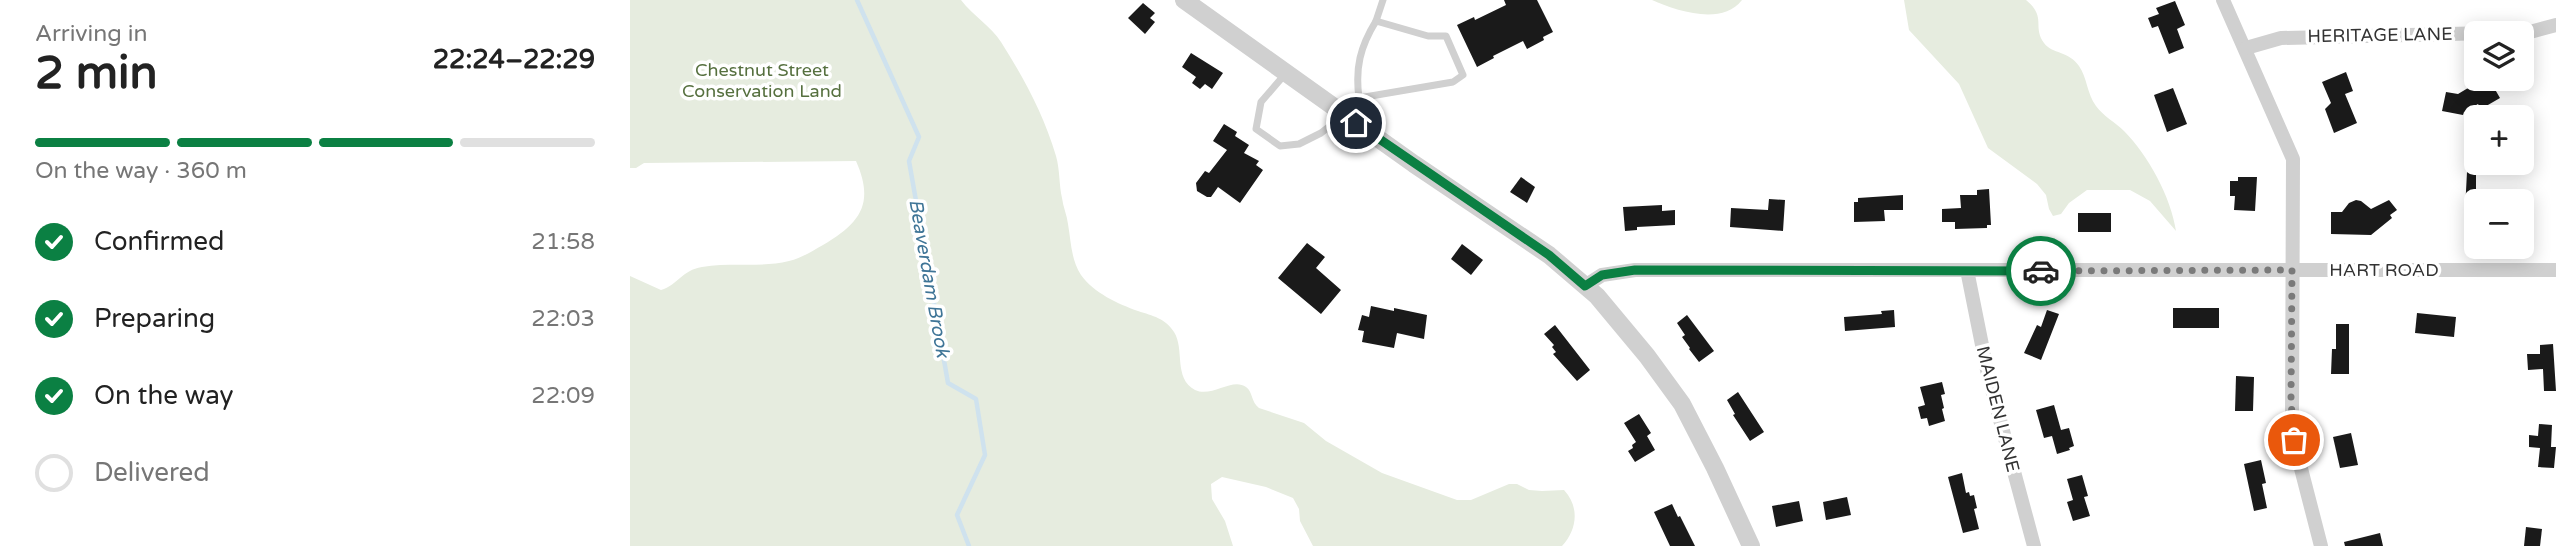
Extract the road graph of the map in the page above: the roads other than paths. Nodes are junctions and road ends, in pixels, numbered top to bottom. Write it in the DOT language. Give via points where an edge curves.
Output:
graph roads {
  1 [pos="1184,0"];
  2 [pos="1383,0"];
  3 [pos="2224,0"];
  4 [pos="1376,21"];
  5 [pos="2556,25"];
  6 [pos="2246,48"];
  7 [pos="1286,73"];
  8 [pos="1359,98"];
  9 [pos="1345,114"];
  10 [pos="1967,270"];
  11 [pos="2292,270"];
  12 [pos="2556,270"];
  13 [pos="1585,286"];
  14 [pos="1751,546"];
  15 [pos="2034,546"];
  16 [pos="2321,546"];
  1 -- 7 [label="street"];
  2 -- 4 [label="lane"];
  3 -- 6 [label="street"];
  4 -- 8 [label="lane" via="1364,40 1356,76"];
  4 -- 8 [label="lane" via="1427,36 1446,36 1464,75 1453,82"];
  5 -- 6 [label="street, HERITAGE LANE" via="2530,32 2281,37"];
  6 -- 11 [label="street" via="2292,155"];
  7 -- 9 [label="street"];
  7 -- 9 [label="lane" via="1261,102 1256,129 1280,146 1299,144"];
  8 -- 9 [label="lane"];
  9 -- 13 [label="street" via="1549,255"];
  10 -- 11 [label="street, HART ROAD"];
  10 -- 13 [label="street, HART ROAD" via="1635,270 1602,275"];
  10 -- 15 [label="street, MAIDEN LANE" via="1988,375"];
  11 -- 12 [label="street, HART ROAD"];
  11 -- 16 [label="street" via="2292,427"];
  13 -- 14 [label="street" via="1682,404"];
}
